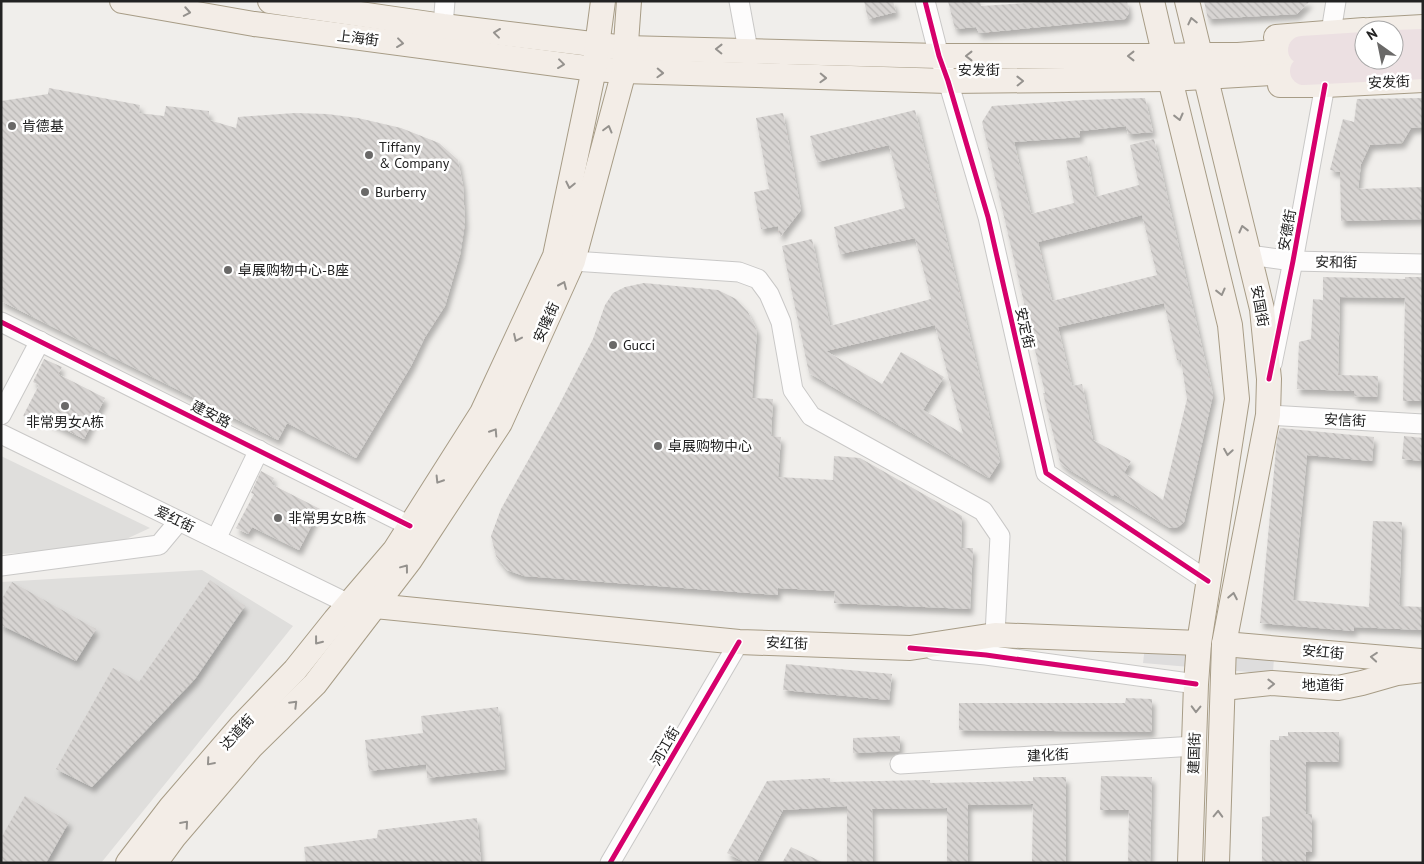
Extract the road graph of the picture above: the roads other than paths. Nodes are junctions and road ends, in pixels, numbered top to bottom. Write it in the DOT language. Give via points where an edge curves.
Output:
graph roads {
  1 [pos="122,1"];
  2 [pos="270,1"];
  3 [pos="445,1"];
  4 [pos="603,1"];
  5 [pos="629,1"];
  6 [pos="739,1"];
  7 [pos="925,1"];
  8 [pos="1152,1"];
  9 [pos="1187,1"];
  10 [pos="1336,1"];
  11 [pos="160,4"];
  12 [pos="443,26"];
  13 [pos="1423,27"];
  14 [pos="1404,28"];
  15 [pos="1354,31"];
  16 [pos="1331,32"];
  17 [pos="1423,43"];
  18 [pos="1404,44"];
  19 [pos="597,45"];
  20 [pos="625,48"];
  21 [pos="748,50"];
  22 [pos="1354,50"];
  23 [pos="1200,55"];
  24 [pos="939,56"];
  25 [pos="1165,56"];
  26 [pos="1423,65"];
  27 [pos="594,69"];
  28 [pos="1310,69"];
  29 [pos="624,71"];
  30 [pos="1206,77"];
  31 [pos="1170,79"];
  32 [pos="1423,80"];
  33 [pos="948,81"];
  34 [pos="1249,254"];
  35 [pos="573,261"];
  36 [pos="1293,261"];
  37 [pos="1423,264"];
  38 [pos="1,322"];
  39 [pos="40,341"];
  40 [pos="1268,378"];
  41 [pos="1,415"];
  42 [pos="1268,415"];
  43 [pos="1423,424"];
  44 [pos="1,434"];
  45 [pos="259,450"];
  46 [pos="179,521"];
  47 [pos="410,526"];
  48 [pos="216,539"];
  49 [pos="1,566"];
  50 [pos="1208,581"];
  51 [pos="349,604"];
  52 [pos="375,606"];
  53 [pos="995,635"];
  54 [pos="738,642"];
  55 [pos="1199,643"];
  56 [pos="1224,644"];
  57 [pos="910,648"];
  58 [pos="1423,661"];
  59 [pos="1423,670"];
  60 [pos="1196,684"];
  61 [pos="1223,688"];
  62 [pos="1195,746"];
  63 [pos="900,764"];
  64 [pos="128,863"];
  65 [pos="155,863"];
  66 [pos="610,863"];
  67 [pos="1190,863"];
  68 [pos="1217,863"];
  1 -- 11 [label="main road, 上海街"];
  2 -- 12 [label="main road, 上海街"];
  3 -- 12 [label="street"];
  4 -- 19 [label="main road, 安隆街"];
  5 -- 20 [label="main road, 安隆街"];
  6 -- 21 [label="street"];
  7 -- 24 [label="street, 安定街"];
  8 -- 25 [label="main road"];
  23 -- 9 [label="main road, 安国街, one-way"];
  10 -- 16 [label="street"];
  11 -- 27 [label="main road, 上海街, one-way" via="264,26"];
  19 -- 12 [label="main road, 上海街, one-way"];
  13 -- 14 [label="main road"];
  15 -- 16 [label="main road, 安发街"];
  16 -- 23 [label="main road, 安发街" via="1258,39"];
  17 -- 18 [label="highway"];
  19 -- 20 [label="main road, 安发街"];
  19 -- 27 [label="main road, 安隆街"];
  21 -- 20 [label="main road, 安发街, one-way"];
  20 -- 29 [label="main road, 安隆街"];
  21 -- 24 [label="main road, 安发街"];
  22 -- 28 [label="highway, 安发街"];
  23 -- 25 [label="main road, 安发街"];
  23 -- 28 [label="main road, 安发街" via="1238,55"];
  23 -- 30 [label="main road, 安国街"];
  25 -- 24 [label="main road, 安发街, one-way"];
  24 -- 33 [label="street, 安定街"];
  25 -- 31 [label="main road"];
  26 -- 28 [label="highway, 安发街"];
  27 -- 29 [label="main road, 安发街"];
  27 -- 47 [label="main road, 安隆街, one-way" via="555,256 482,413"];
  28 -- 30 [label="main road, 安发街"];
  28 -- 32 [label="main road, 安发街"];
  28 -- 36 [label="street, 安德街"];
  29 -- 33 [label="main road, 安发街, one-way"];
  35 -- 29 [label="main road, 安隆街, one-way"];
  30 -- 31 [label="main road, 安发街"];
  34 -- 30 [label="main road, 安国街, one-way"];
  33 -- 31 [label="main road, 安发街, one-way"];
  31 -- 50 [label="main road, one-way" via="1230,325 1237,399"];
  33 -- 50 [label="street, 安定街" via="988,217 1046,473"];
  34 -- 36 [label="street, 安和街"];
  34 -- 40 [label="main road, 安国街" via="1262,309"];
  52 -- 35 [label="main road, 安隆街, one-way" via="410,560 500,423"];
  35 -- 53 [label="street" via="739,272 758,279 782,322 793,390 811,416 983,511 1000,536"];
  36 -- 37 [label="street, 安和街"];
  36 -- 40 [label="street, 安德街"];
  38 -- 39 [label="street, 建安路"];
  39 -- 41 [label="street"];
  39 -- 45 [label="street, 建安路"];
  40 -- 42 [label="main road, 安国街"];
  42 -- 43 [label="street, 安信街"];
  56 -- 42 [label="main road, 安国街, one-way"];
  44 -- 46 [label="street, 爱红街"];
  45 -- 47 [label="street, 建安路"];
  45 -- 48 [label="street"];
  46 -- 48 [label="street, 爱红街"];
  46 -- 49 [label="street" via="158,545"];
  47 -- 51 [label="main road, 安隆街" via="396,550"];
  48 -- 51 [label="street, 爱红街"];
  50 -- 55 [label="main road"];
  51 -- 52 [label="street"];
  51 -- 64 [label="main road, 达道街, one-way" via="295,670 171,807"];
  52 -- 54 [label="main road, 安红街"];
  65 -- 52 [label="main road, 达道街, one-way" via="251,747 314,684"];
  53 -- 55 [label="main road, 安红街"];
  53 -- 57 [label="main road, 安红街"];
  54 -- 57 [label="main road, 安红街"];
  54 -- 66 [label="street, 河江街"];
  55 -- 60 [label="main road, 建国街"];
  58 -- 56 [label="main road, 安红街, one-way"];
  56 -- 61 [label="main road, 建国街"];
  57 -- 60 [label="street" via="986,655"];
  61 -- 59 [label="main road, 地道街, one-way" via="1272,683 1338,688"];
  60 -- 62 [label="main road, 建国街, one-way"];
  68 -- 61 [label="main road, 建国街, one-way"];
  62 -- 63 [label="street, 建化街"];
  62 -- 67 [label="main road, 建国街"];
}
